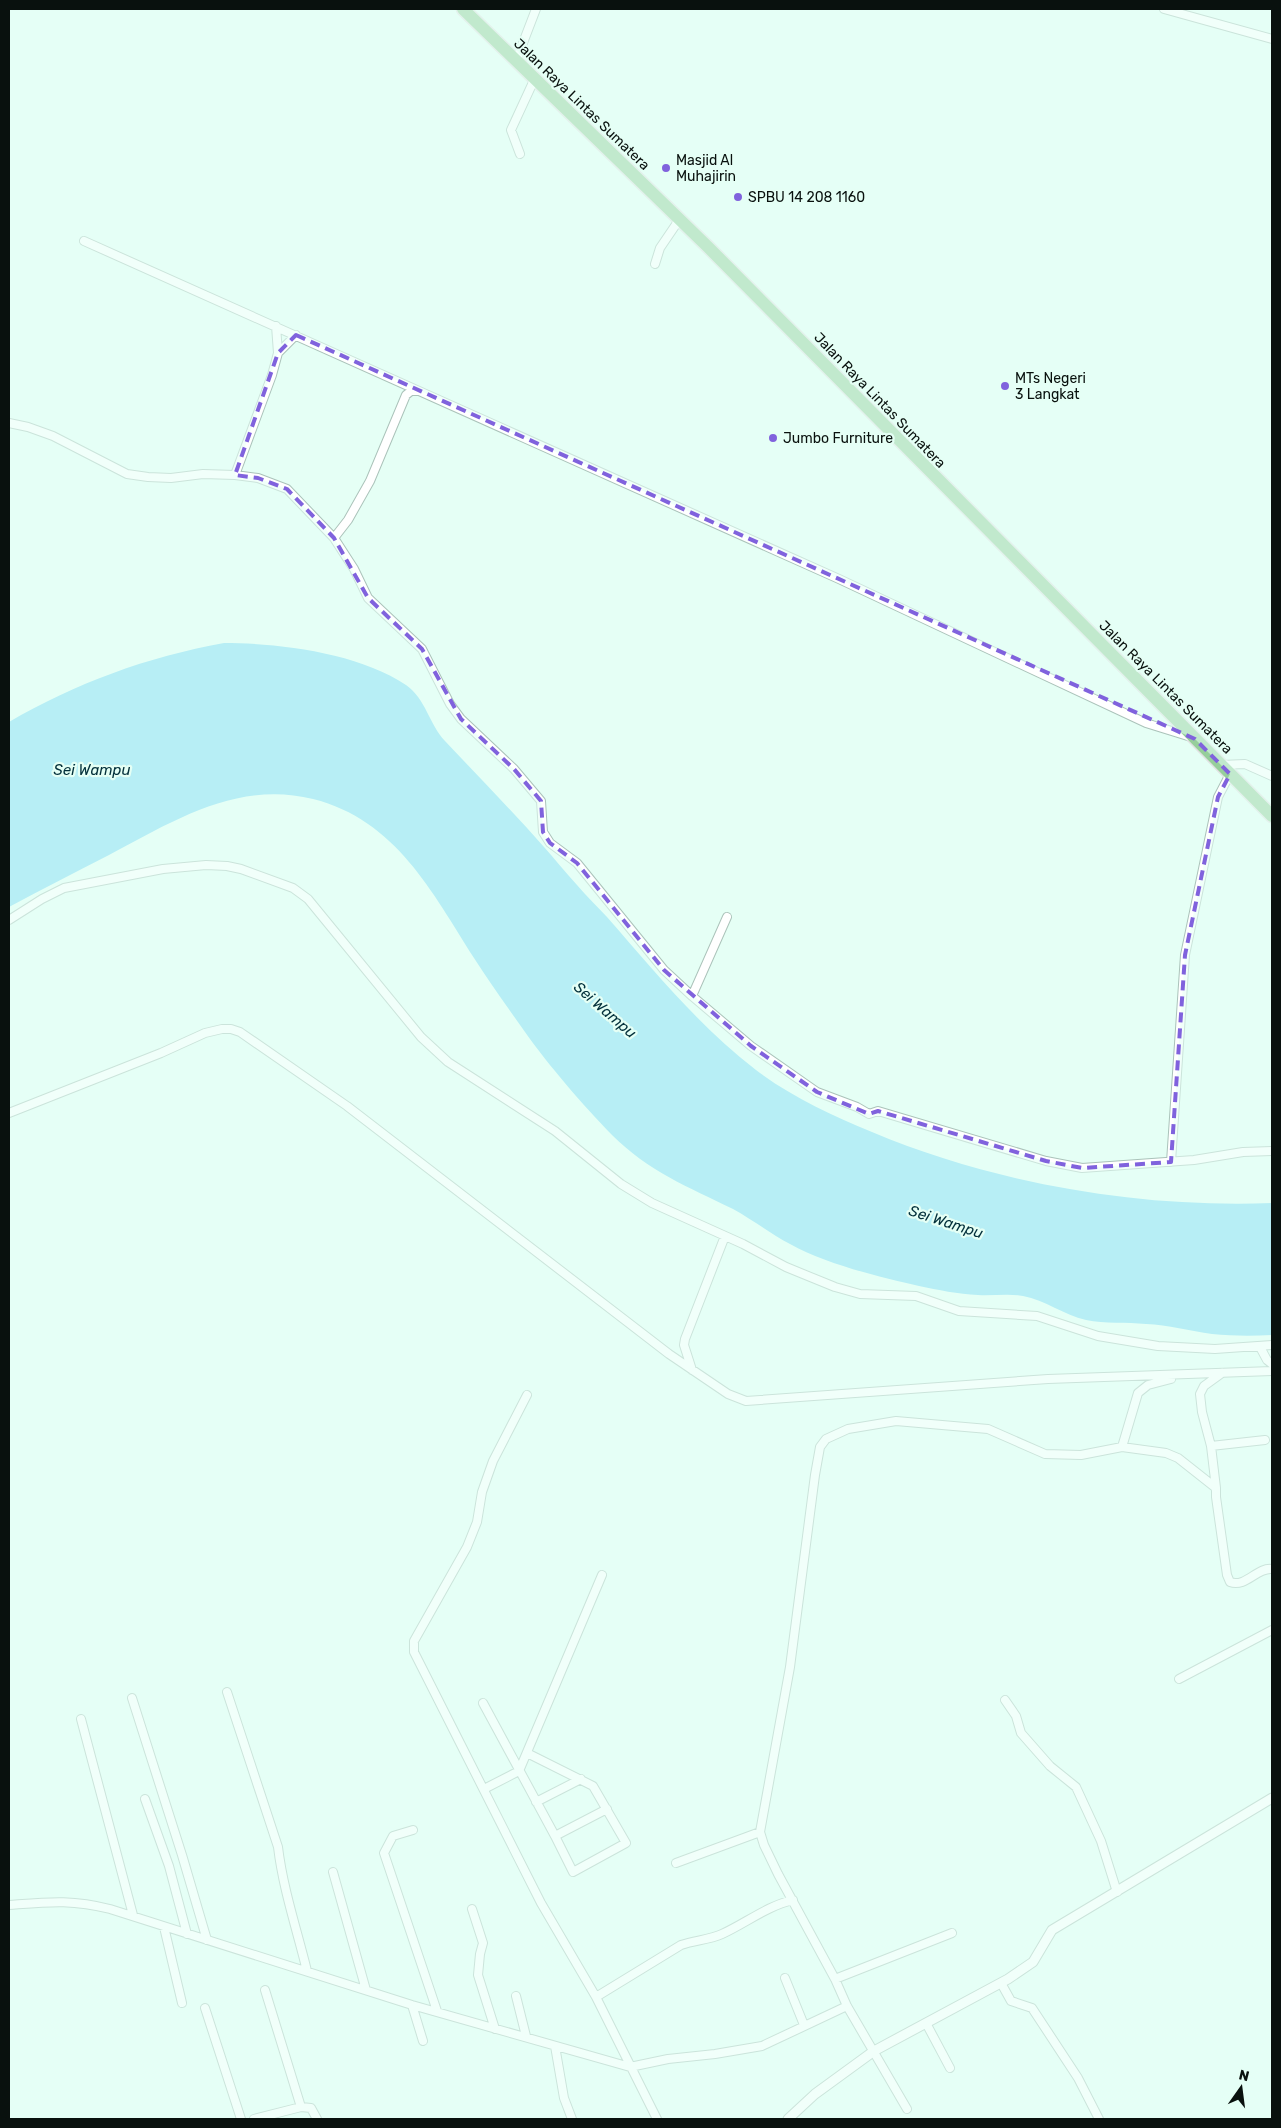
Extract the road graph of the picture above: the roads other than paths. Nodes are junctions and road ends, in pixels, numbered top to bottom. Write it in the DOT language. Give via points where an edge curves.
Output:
graph roads {
  1 [pos="463,9"];
  2 [pos="536,9"];
  3 [pos="1164,9"];
  4 [pos="1272,39"];
  5 [pos="516,61"];
  6 [pos="535,78"];
  7 [pos="520,154"];
  8 [pos="679,220"];
  9 [pos="84,240"];
  10 [pos="655,264"];
  11 [pos="276,326"];
  12 [pos="296,335"];
  13 [pos="278,353"];
  14 [pos="422,392"];
  15 [pos="9,423"];
  16 [pos="235,475"];
  17 [pos="334,538"];
  18 [pos="1195,739"];
  19 [pos="1226,770"];
  20 [pos="1272,776"];
  21 [pos="1272,816"];
  22 [pos="727,917"];
  23 [pos="9,920"];
  24 [pos="692,996"];
  25 [pos="9,1113"];
  26 [pos="1272,1151"];
  27 [pos="1171,1162"];
  28 [pos="725,1236"];
  29 [pos="1272,1345"];
  30 [pos="1260,1347"];
  31 [pos="1272,1364"];
  32 [pos="692,1370"];
  33 [pos="1272,1371"];
  34 [pos="1222,1373"];
  35 [pos="1182,1375"];
  36 [pos="527,1395"];
  37 [pos="1265,1440"];
  38 [pos="1211,1446"];
  39 [pos="1122,1448"];
  40 [pos="1216,1488"];
  41 [pos="1272,1569"];
  42 [pos="602,1575"];
  43 [pos="1272,1630"];
  44 [pos="1179,1679"];
  45 [pos="227,1692"];
  46 [pos="132,1698"];
  47 [pos="1005,1700"];
  48 [pos="483,1703"];
  49 [pos="81,1719"];
  50 [pos="527,1753"];
  51 [pos="519,1771"];
  52 [pos="581,1780"];
  53 [pos="484,1788"];
  54 [pos="1272,1798"];
  55 [pos="145,1800"];
  56 [pos="536,1802"];
  57 [pos="607,1809"];
  58 [pos="413,1830"];
  59 [pos="760,1832"];
  60 [pos="555,1836"];
  61 [pos="676,1864"];
  62 [pos="333,1872"];
  63 [pos="1117,1892"];
  64 [pos="793,1900"];
  65 [pos="9,1905"];
  66 [pos="472,1909"];
  67 [pos="133,1915"];
  68 [pos="164,1927"];
  69 [pos="952,1933"];
  70 [pos="187,1934"];
  71 [pos="206,1940"];
  72 [pos="306,1971"];
  73 [pos="785,1978"];
  74 [pos="835,1979"];
  75 [pos="1001,1983"];
  76 [pos="265,1990"];
  77 [pos="366,1990"];
  78 [pos="516,1996"];
  79 [pos="596,1997"];
  80 [pos="182,2003"];
  81 [pos="412,2005"];
  82 [pos="847,2006"];
  83 [pos="205,2008"];
  84 [pos="437,2011"];
  85 [pos="926,2023"];
  86 [pos="804,2025"];
  87 [pos="496,2029"];
  88 [pos="526,2036"];
  89 [pos="423,2041"];
  90 [pos="555,2046"];
  91 [pos="874,2051"];
  92 [pos="630,2067"];
  93 [pos="950,2068"];
  94 [pos="301,2107"];
  95 [pos="907,2109"];
  96 [pos="241,2119"];
  97 [pos="254,2119"];
  98 [pos="317,2119"];
  99 [pos="572,2119"];
  100 [pos="657,2119"];
  101 [pos="788,2119"];
  102 [pos="1099,2119"];
  1 -- 5 [label="highway, Jalan Raya Lintas Sumatera"];
  2 -- 5 [label="street"];
  3 -- 4 [label="street"];
  5 -- 6 [label="highway, Jalan Raya Lintas Sumatera"];
  6 -- 7 [label="street" via="511,130"];
  6 -- 8 [label="highway, Jalan Raya Lintas Sumatera"];
  8 -- 10 [label="street" via="660,248"];
  8 -- 18 [label="highway, Jalan Raya Lintas Sumatera"];
  9 -- 11 [label="street"];
  11 -- 12 [label="street"];
  11 -- 13 [label="street"];
  12 -- 13 [label="street"];
  12 -- 14 [label="street"];
  13 -- 16 [label="street"];
  14 -- 17 [label="street" via="406,394 370,481"];
  14 -- 18 [label="street" via="839,579 1146,723"];
  15 -- 16 [label="street" via="53,436 127,474 171,478"];
  16 -- 17 [label="street" via="258,478 287,489"];
  17 -- 24 [label="street" via="368,598 422,649 461,719 514,769 541,801 542,832 550,843 577,863 664,970"];
  18 -- 19 [label="highway, Jalan Raya Lintas Sumatera"];
  19 -- 20 [label="street" via="1245,764"];
  19 -- 21 [label="highway, Jalan Raya Lintas Sumatera"];
  19 -- 27 [label="street" via="1184,955"];
  22 -- 24 [label="street"];
  23 -- 28 [label="street" via="64,888 171,868 227,866 293,888 308,899 421,1037 448,1062 555,1131 621,1184"];
  24 -- 27 [label="street" via="751,1046 817,1092 869,1114 878,1111 1046,1161 1082,1168"];
  25 -- 32 [label="street" via="205,1033 222,1029 240,1032 348,1106 505,1230"];
  26 -- 27 [label="street"];
  28 -- 30 [label="street" via="786,1267 860,1294 916,1296 959,1311 1037,1316 1098,1336 1158,1346"];
  28 -- 32 [label="street" via="685,1339 685,1352"];
  29 -- 30 [label="street"];
  30 -- 31 [label="street"];
  32 -- 35 [label="street" via="728,1394 754,1401 986,1383"];
  33 -- 34 [label="street"];
  34 -- 35 [label="street"];
  34 -- 38 [label="street" via="1204,1386 1200,1394"];
  35 -- 39 [label="street" via="1148,1385 1138,1393"];
  36 -- 53 [label="street" via="493,1461 467,1547 414,1641 414,1652"];
  37 -- 38 [label="street"];
  38 -- 40 [label="street"];
  39 -- 40 [label="street" via="1172,1455"];
  39 -- 59 [label="street" via="1081,1455 1045,1454 988,1429 896,1421 848,1429 826,1439 820,1447 815,1475 790,1667"];
  40 -- 41 [label="street" via="1230,1582 1238,1583 1264,1569"];
  42 -- 50 [label="street"];
  43 -- 44 [label="street"];
  45 -- 72 [label="street" via="278,1847"];
  46 -- 71 [label="street"];
  47 -- 63 [label="street" via="1016,1716 1021,1733 1050,1766 1076,1787 1100,1841"];
  48 -- 51 [label="street"];
  49 -- 67 [label="street"];
  50 -- 51 [label="street"];
  50 -- 52 [label="street"];
  51 -- 53 [label="street"];
  51 -- 56 [label="street"];
  52 -- 56 [label="street"];
  52 -- 57 [label="street" via="593,1786"];
  53 -- 79 [label="street" via="542,1903"];
  54 -- 63 [label="street"];
  55 -- 70 [label="street" via="169,1866"];
  56 -- 60 [label="street"];
  57 -- 60 [label="street"];
  57 -- 60 [label="street" via="626,1843 573,1872"];
  58 -- 84 [label="street" via="393,1836 384,1853"];
  59 -- 61 [label="street"];
  59 -- 64 [label="street"];
  62 -- 77 [label="street"];
  63 -- 75 [label="street" via="1052,1930 1033,1962"];
  64 -- 74 [label="street"];
  64 -- 79 [label="street" via="760,1913 724,1933 681,1945"];
  65 -- 67 [label="street" via="84,1902"];
  66 -- 87 [label="street" via="483,1943 478,1975"];
  67 -- 68 [label="street"];
  68 -- 70 [label="street"];
  68 -- 80 [label="street"];
  69 -- 74 [label="street"];
  70 -- 71 [label="street"];
  71 -- 72 [label="street"];
  72 -- 77 [label="street"];
  73 -- 86 [label="street"];
  74 -- 82 [label="street"];
  75 -- 85 [label="street"];
  75 -- 102 [label="street" via="1011,2001 1032,2008 1078,2078"];
  76 -- 94 [label="street"];
  77 -- 81 [label="street"];
  78 -- 88 [label="street"];
  79 -- 92 [label="street"];
  81 -- 84 [label="street"];
  81 -- 89 [label="street"];
  82 -- 86 [label="street"];
  82 -- 91 [label="street"];
  83 -- 96 [label="street"];
  84 -- 87 [label="street"];
  85 -- 91 [label="street"];
  85 -- 93 [label="street"];
  86 -- 92 [label="street" via="762,2046"];
  87 -- 88 [label="street"];
  88 -- 90 [label="street"];
  90 -- 92 [label="street"];
  90 -- 99 [label="street" via="564,2098"];
  91 -- 95 [label="street"];
  91 -- 101 [label="street"];
  92 -- 100 [label="street"];
  94 -- 97 [label="street"];
  94 -- 98 [label="street" via="311,2108"];
}
